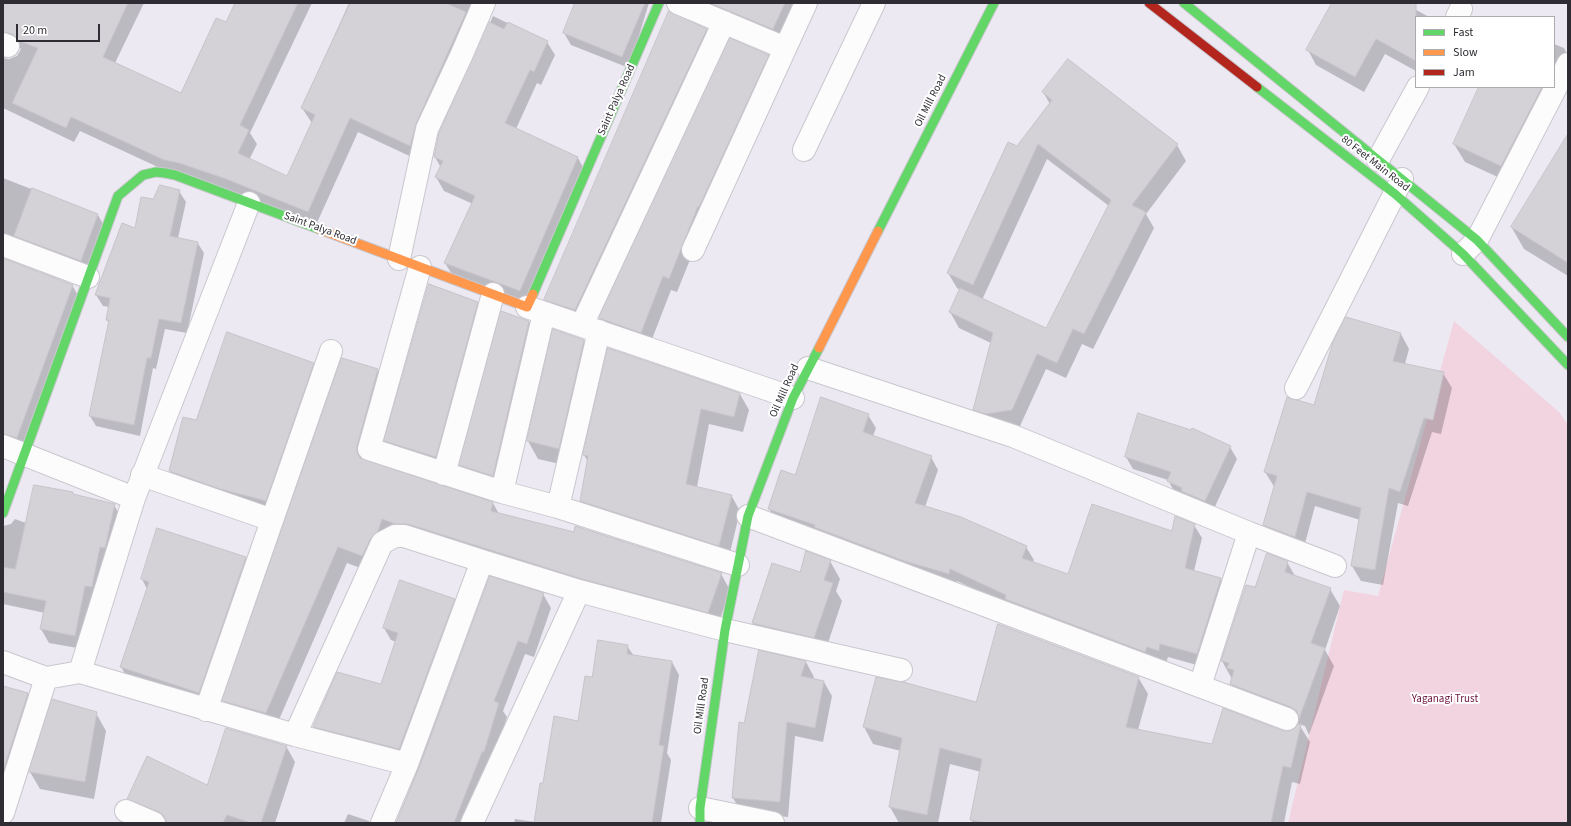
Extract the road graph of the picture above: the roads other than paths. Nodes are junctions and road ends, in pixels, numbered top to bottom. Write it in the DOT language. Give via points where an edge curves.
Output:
graph roads {
  1 [pos="484,3"];
  2 [pos="659,3"];
  3 [pos="678,3"];
  4 [pos="806,3"];
  5 [pos="874,3"];
  6 [pos="994,3"];
  7 [pos="1149,3"];
  8 [pos="1184,3"];
  9 [pos="724,22"];
  10 [pos="785,48"];
  11 [pos="1568,64"];
  12 [pos="1417,88"];
  13 [pos="804,150"];
  14 [pos="1378,160"];
  15 [pos="1398,186"];
  16 [pos="249,203"];
  17 [pos="3,245"];
  18 [pos="1470,247"];
  19 [pos="693,250"];
  20 [pos="398,258"];
  21 [pos="420,267"];
  22 [pos="88,277"];
  23 [pos="493,294"];
  24 [pos="535,310"];
  25 [pos="590,328"];
  26 [pos="1568,337"];
  27 [pos="331,351"];
  28 [pos="1568,365"];
  29 [pos="808,368"];
  30 [pos="1296,388"];
  31 [pos="793,398"];
  32 [pos="3,446"];
  33 [pos="25,454"];
  34 [pos="444,474"];
  35 [pos="142,475"];
  36 [pos="502,492"];
  37 [pos="134,498"];
  38 [pos="558,507"];
  39 [pos="3,513"];
  40 [pos="748,516"];
  41 [pos="272,520"];
  42 [pos="1249,533"];
  43 [pos="482,561"];
  44 [pos="738,565"];
  45 [pos="1335,566"];
  46 [pos="579,591"];
  47 [pos="725,630"];
  48 [pos="3,662"];
  49 [pos="901,670"];
  50 [pos="80,672"];
  51 [pos="46,678"];
  52 [pos="1200,686"];
  53 [pos="206,710"];
  54 [pos="1287,719"];
  55 [pos="295,735"];
  56 [pos="407,764"];
  57 [pos="126,811"];
  58 [pos="3,813"];
  59 [pos="700,816"];
  60 [pos="154,823"];
  61 [pos="382,823"];
  62 [pos="472,823"];
  63 [pos="773,823"];
  1 -- 20 [label="street" via="427,129"];
  2 -- 24 [label="street, Saint Palya Road"];
  3 -- 9 [label="street"];
  4 -- 10 [label="street"];
  5 -- 13 [label="street"];
  6 -- 29 [label="street, Oil Mill Road"];
  7 -- 15 [label="street, 80 Feet Main Road"];
  8 -- 14 [label="street, 80 Feet Main Road"];
  9 -- 10 [label="street"];
  9 -- 25 [label="street"];
  10 -- 19 [label="street"];
  11 -- 18 [label="street"];
  12 -- 14 [label="street"];
  14 -- 15 [label="street, 80 Feet Main Road"];
  15 -- 18 [label="street, 80 Feet Main Road"];
  15 -- 18 [label="street, 80 Feet Main Road"];
  15 -- 30 [label="street"];
  16 -- 20 [label="street, Saint Palya Road"];
  16 -- 22 [label="street, Saint Palya Road" via="162,171 139,175 118,196"];
  16 -- 35 [label="street"];
  17 -- 22 [label="street"];
  18 -- 26 [label="street, 80 Feet Main Road"];
  18 -- 28 [label="street, 80 Feet Main Road"];
  20 -- 21 [label="street, Saint Palya Road"];
  21 -- 23 [label="street, Saint Palya Road"];
  21 -- 34 [label="street" via="369,449"];
  22 -- 33 [label="street"];
  23 -- 24 [label="street, Saint Palya Road"];
  23 -- 34 [label="street"];
  24 -- 25 [label="street, Saint Palya Road"];
  24 -- 36 [label="street"];
  25 -- 31 [label="street, Saint Palya Road"];
  25 -- 38 [label="street"];
  27 -- 41 [label="street"];
  29 -- 31 [label="street, Oil Mill Road"];
  29 -- 42 [label="street" via="1013,436"];
  31 -- 40 [label="street, Oil Mill Road"];
  32 -- 33 [label="street"];
  33 -- 37 [label="street"];
  33 -- 39 [label="street"];
  34 -- 36 [label="street"];
  35 -- 37 [label="street"];
  35 -- 41 [label="street"];
  36 -- 38 [label="street"];
  37 -- 50 [label="street"];
  38 -- 44 [label="street"];
  40 -- 44 [label="street, Oil Mill Road"];
  40 -- 52 [label="street"];
  41 -- 53 [label="street"];
  42 -- 45 [label="street"];
  42 -- 52 [label="street"];
  43 -- 46 [label="street"];
  43 -- 55 [label="street" via="404,536 395,536 382,543"];
  43 -- 56 [label="street"];
  44 -- 47 [label="street, Oil Mill Road"];
  46 -- 47 [label="street"];
  46 -- 62 [label="street"];
  47 -- 49 [label="street"];
  47 -- 59 [label="street, Oil Mill Road"];
  48 -- 51 [label="street"];
  50 -- 51 [label="street"];
  50 -- 53 [label="street"];
  51 -- 58 [label="street"];
  52 -- 54 [label="street"];
  53 -- 55 [label="street"];
  55 -- 56 [label="street"];
  56 -- 61 [label="street"];
  57 -- 60 [label="street"];
  59 -- 63 [label="street"];
}
